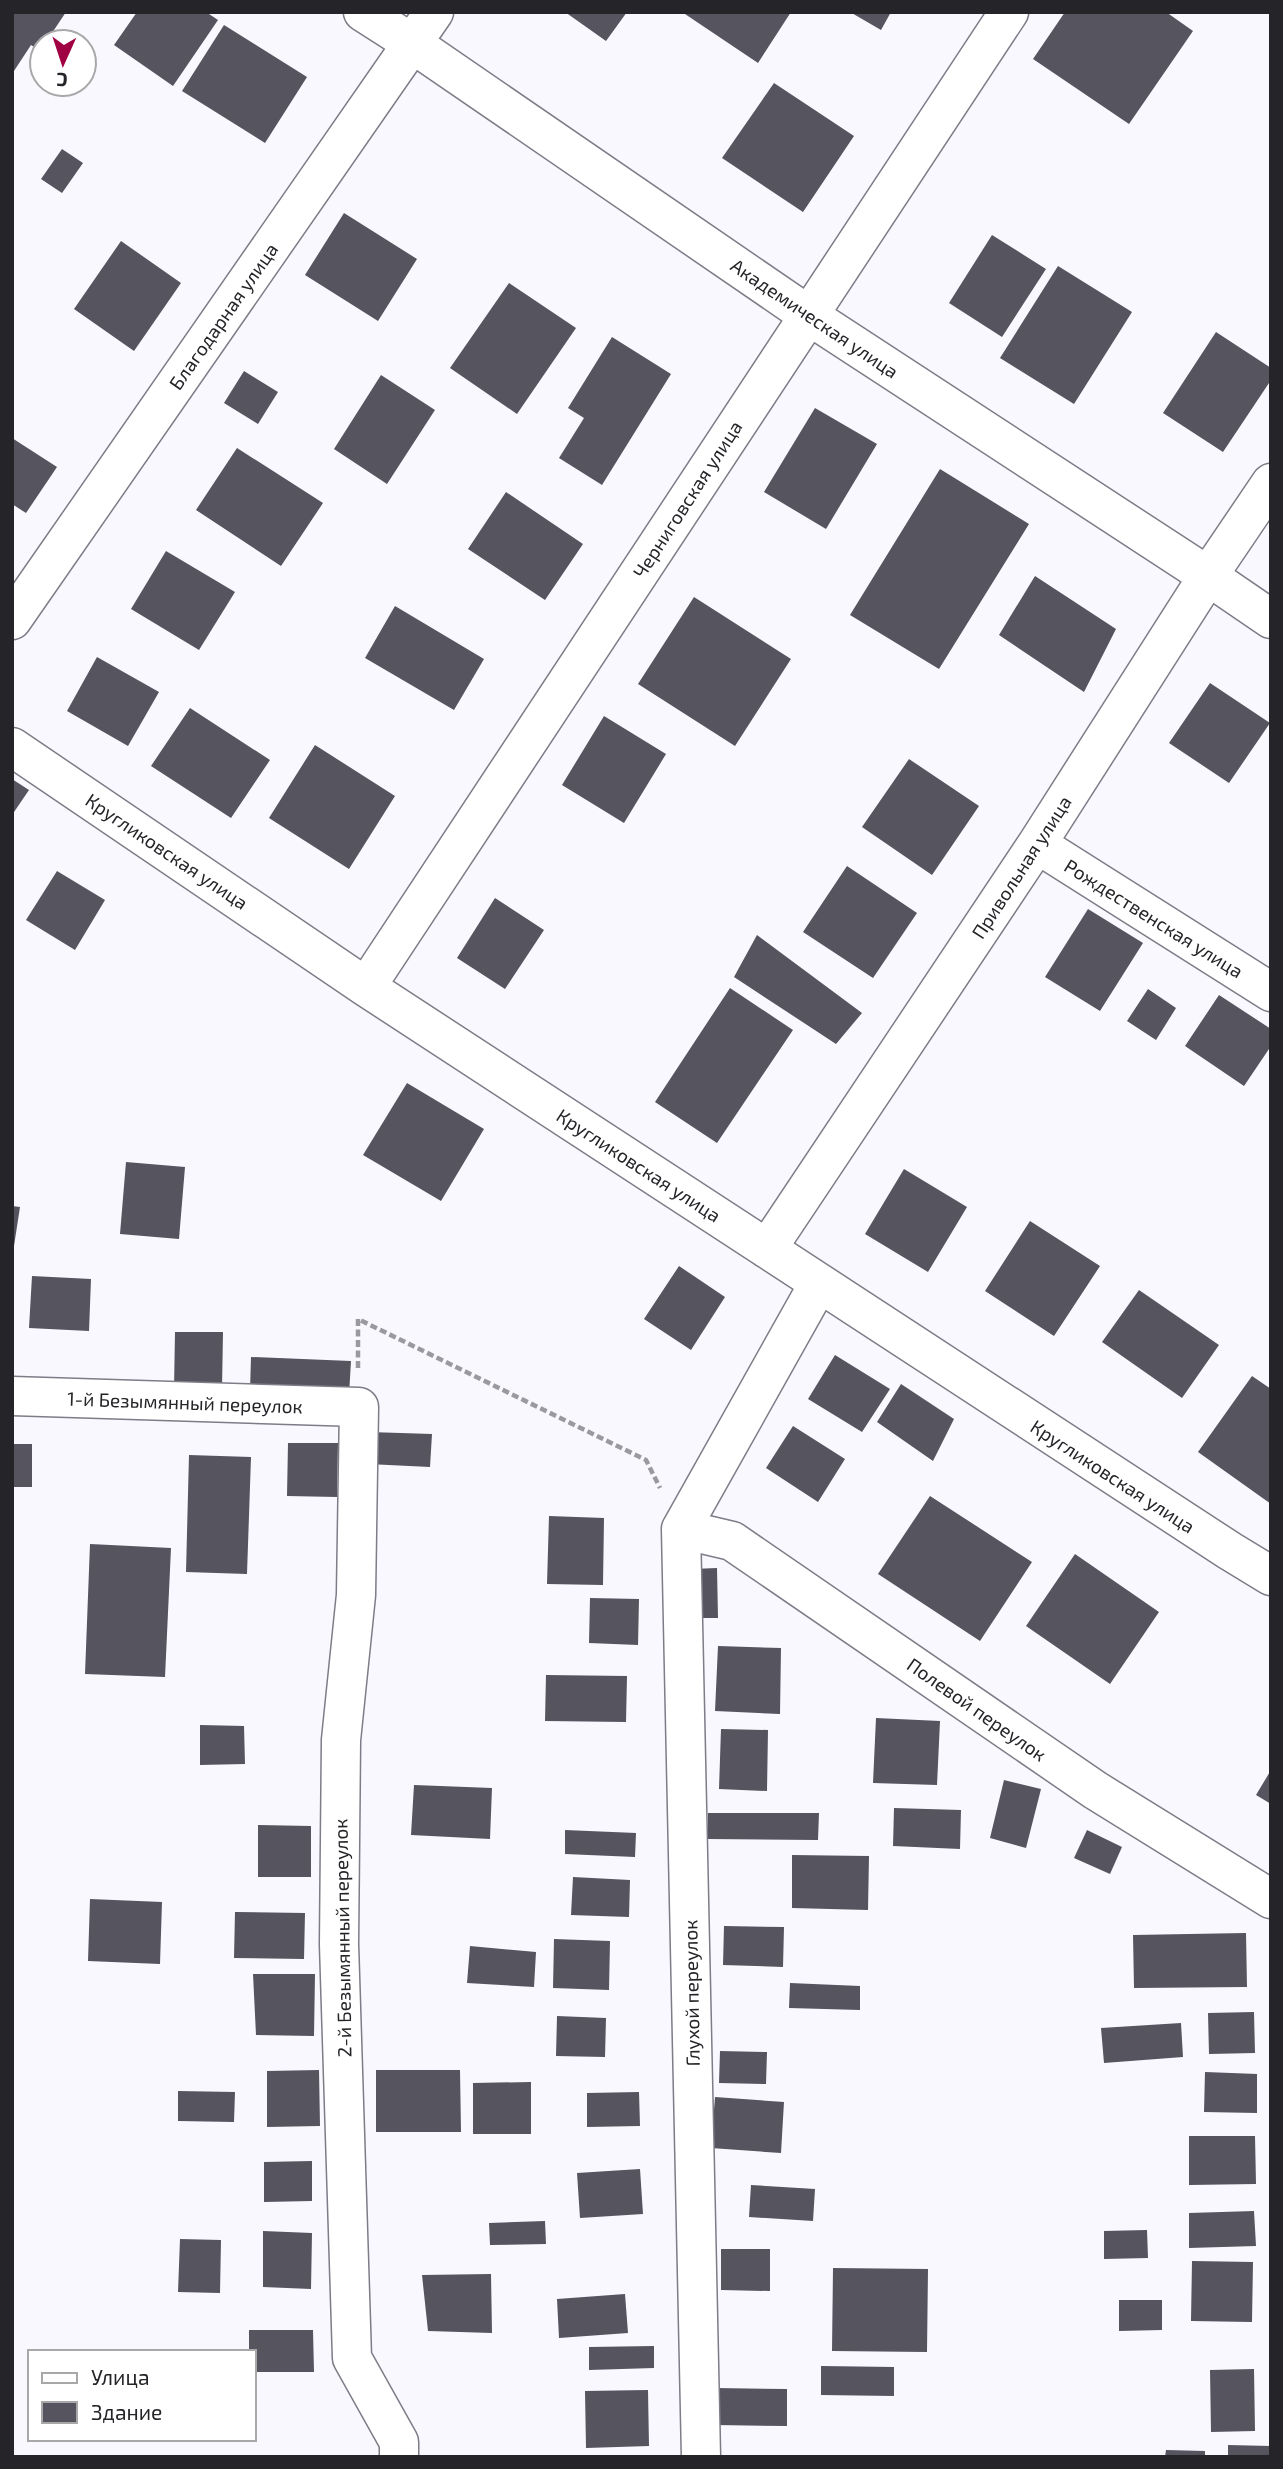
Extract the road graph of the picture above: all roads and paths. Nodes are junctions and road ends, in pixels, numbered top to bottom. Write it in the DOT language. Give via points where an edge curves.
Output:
graph roads {
  1 [pos="363,12"];
  2 [pos="434,12"];
  3 [pos="1009,12"];
  4 [pos="413,44"];
  5 [pos="808,315"];
  6 [pos="1271,483"];
  7 [pos="1208,576"];
  8 [pos="1271,619"];
  9 [pos="12,620"];
  10 [pos="12,747"];
  11 [pos="1037,844"];
  12 [pos="366,986"];
  13 [pos="1271,992"];
  14 [pos="767,1249"];
  15 [pos="819,1283"];
  16 [pos="12,1396"];
  17 [pos="359,1408"];
  18 [pos="681,1529"];
  19 [pos="1271,1576"];
  20 [pos="1271,1899"];
  21 [pos="400,2457"];
  22 [pos="701,2457"];
  1 -- 4 [label="street, Академическая улица"];
  2 -- 4 [label="street, Благодарная улица"];
  3 -- 5 [label="street, Черниговская улица"];
  4 -- 5 [label="street, Академическая улица"];
  4 -- 9 [label="street, Благодарная улица"];
  5 -- 7 [label="street, Академическая улица"];
  5 -- 12 [label="street, Черниговская улица"];
  6 -- 7 [label="street, Привольная улица"];
  7 -- 8 [label="street, Академическая улица"];
  7 -- 11 [label="street, Привольная улица"];
  10 -- 12 [label="street, Кругликовская улица"];
  11 -- 13 [label="street, Рождественская улица"];
  11 -- 14 [label="street, Привольная улица"];
  12 -- 14 [label="street, Кругликовская улица"];
  14 -- 15 [label="street, Кругликовская улица"];
  15 -- 18 [label="street"];
  15 -- 19 [label="street, Кругликовская улица"];
  16 -- 17 [label="street, 1-й Безымянный переулок"];
  17 -- 18 [label="path" via="358,1319 646,1460"];
  17 -- 21 [label="street, 2-й Безымянный переулок" via="356,1595 341,1740 339,1944 352,2358 399,2442"];
  18 -- 20 [label="street, Полевой переулок" via="732,1541 1095,1790"];
  18 -- 22 [label="street, Глухой переулок"];
}
